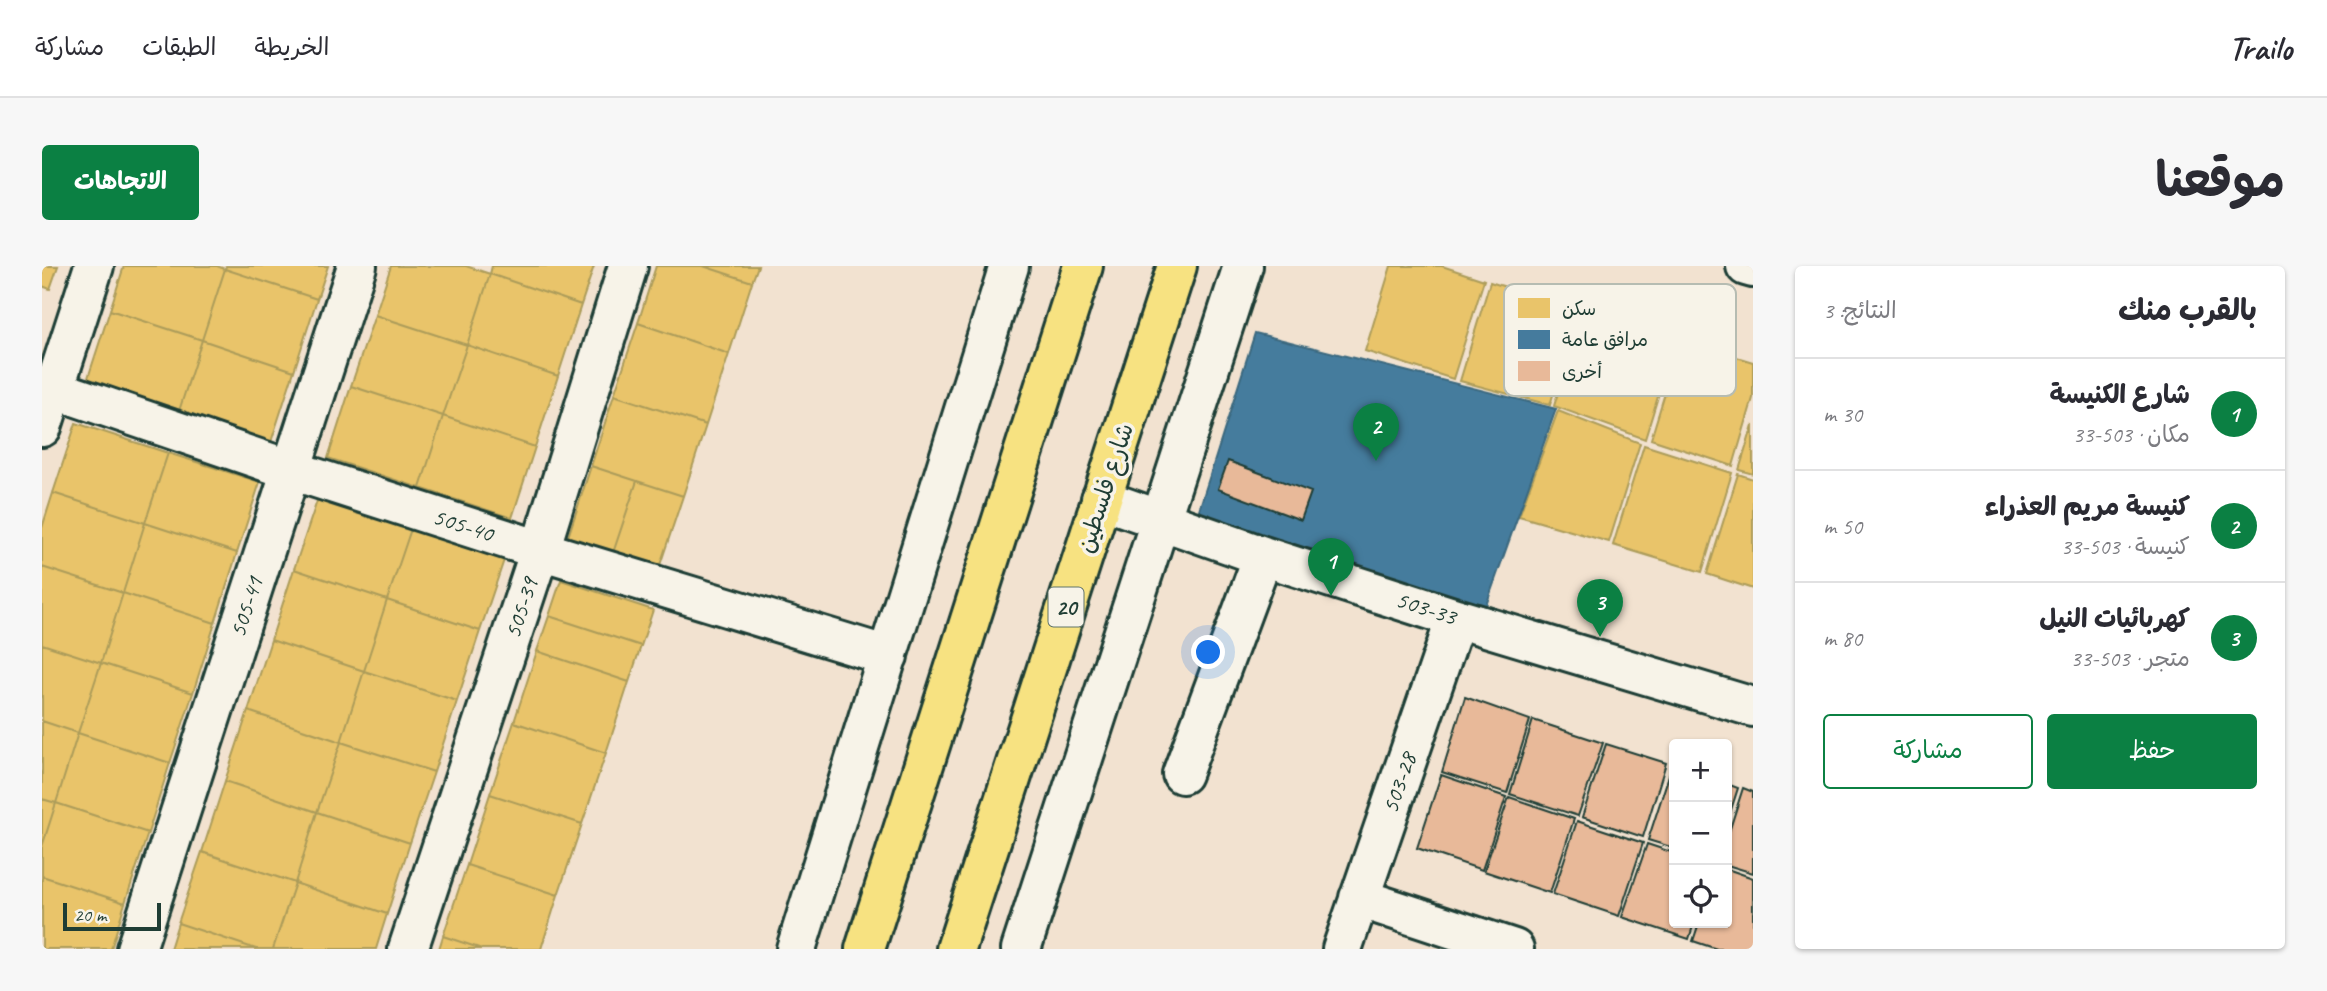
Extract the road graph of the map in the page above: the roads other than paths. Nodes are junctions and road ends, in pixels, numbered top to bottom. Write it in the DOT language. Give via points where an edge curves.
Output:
graph roads {
  1 [pos="94,266"];
  2 [pos="357,266"];
  3 [pos="628,266"];
  4 [pos="1009,266"];
  5 [pos="1083,266"];
  6 [pos="1177,266"];
  7 [pos="1243,266"];
  8 [pos="1746,266"];
  9 [pos="1753,268"];
  10 [pos="48,387"];
  11 [pos="42,427"];
  12 [pos="291,470"];
  13 [pos="1101,499"];
  14 [pos="1161,519"];
  15 [pos="540,550"];
  16 [pos="1263,556"];
  17 [pos="1456,618"];
  18 [pos="888,656"];
  19 [pos="1753,708"];
  20 [pos="1182,774"];
  21 [pos="1359,898"];
  22 [pos="136,949"];
  23 [pos="408,949"];
  24 [pos="796,949"];
  25 [pos="865,949"];
  26 [pos="956,949"];
  27 [pos="1021,949"];
  28 [pos="1342,949"];
  29 [pos="1514,949"];
  1 -- 10 [label="street"];
  2 -- 12 [label="street, 505-41"];
  3 -- 15 [label="street, 505-39"];
  4 -- 18 [label="street"];
  5 -- 25 [label="main road"];
  6 -- 13 [label="main road, شارع فلسطين / 20"];
  7 -- 14 [label="street"];
  8 -- 9 [label="street"];
  10 -- 11 [label="street"];
  10 -- 12 [label="street, 505-40"];
  12 -- 15 [label="street, 505-40"];
  12 -- 22 [label="street, 505-41"];
  13 -- 14 [label="street, 503-33"];
  13 -- 26 [label="main road, شارع فلسطين / 20"];
  14 -- 16 [label="street, 503-33"];
  14 -- 27 [label="street"];
  15 -- 18 [label="street, 505-40"];
  15 -- 23 [label="street, 505-39"];
  16 -- 17 [label="street, 503-33"];
  16 -- 20 [label="street"];
  17 -- 19 [label="street, 503-33"];
  17 -- 21 [label="street, 503-28"];
  18 -- 24 [label="street"];
  21 -- 28 [label="street, 503-28"];
  21 -- 29 [label="street"];
}
